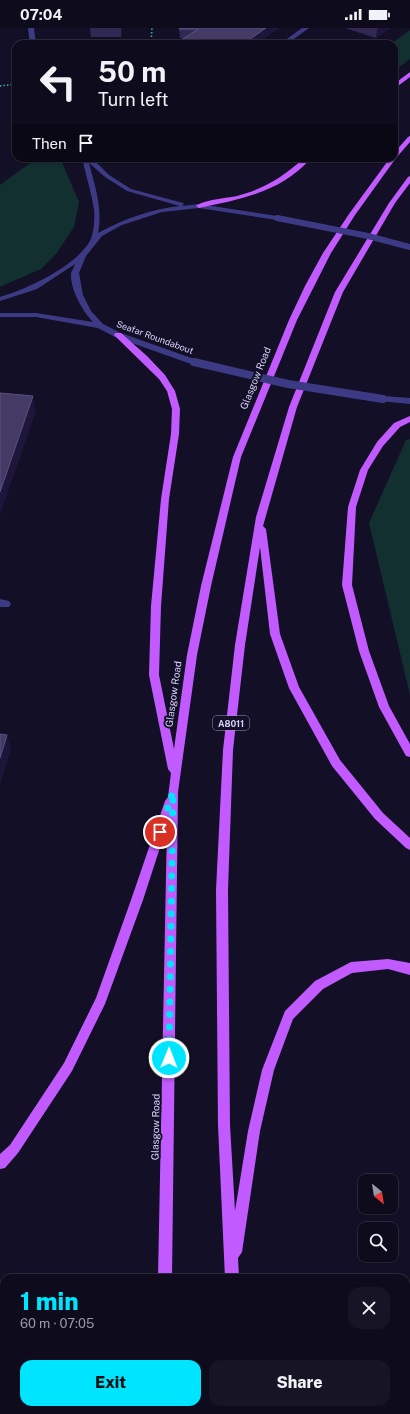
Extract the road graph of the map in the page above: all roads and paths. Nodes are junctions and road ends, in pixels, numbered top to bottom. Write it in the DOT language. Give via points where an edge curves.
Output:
graph roads {
  1 [pos="31,28"];
  2 [pos="152,28"];
  3 [pos="306,28"];
  4 [pos="32,40"];
  5 [pos="152,40"];
  6 [pos="289,40"];
  7 [pos="410,74"];
  8 [pos="12,84"];
  9 [pos="398,84"];
  10 [pos="0,86"];
  11 [pos="410,138"];
  12 [pos="398,153"];
  13 [pos="86,162"];
  14 [pos="92,162"];
  15 [pos="303,162"];
  16 [pos="391,162"];
  17 [pos="410,178"];
  18 [pos="190,206"];
  19 [pos="199,206"];
  20 [pos="92,244"];
  21 [pos="410,247"];
  22 [pos="83,255"];
  23 [pos="0,299"];
  24 [pos="0,314"];
  25 [pos="100,326"];
  26 [pos="118,335"];
  27 [pos="410,401"];
  28 [pos="410,419"];
  29 [pos="260,517"];
  30 [pos="410,753"];
  31 [pos="175,777"];
  32 [pos="173,792"];
  33 [pos="410,845"];
  34 [pos="410,969"];
  35 [pos="0,1163"];
  36 [pos="165,1274"];
  37 [pos="232,1274"];
  38 [pos="232,1274"];
  1 -- 4 [label="street"];
  2 -- 5 [label="path"];
  3 -- 6 [label="street"];
  7 -- 9 [label="main road"];
  8 -- 10 [label="path"];
  11 -- 12 [label="main road, Glasgow Road"];
  13 -- 20 [label="street" via="97,209"];
  14 -- 18 [label="street" via="107,176 129,190"];
  15 -- 19 [label="main road" via="281,181 265,189"];
  16 -- 31 [label="main road, Glasgow Road" via="352,214 309,286 237,457 192,655"];
  17 -- 29 [label="main road, A8011" via="392,203 339,292 292,407"];
  18 -- 19 [label="street, Seafar Roundabout"];
  18 -- 20 [label="street, Seafar Roundabout" via="161,210 120,224 100,235"];
  19 -- 21 [label="street, Seafar Roundabout, bridge" via="277,218"];
  20 -- 22 [label="street, Seafar Roundabout"];
  22 -- 23 [label="street" via="47,281"];
  22 -- 25 [label="street, Seafar Roundabout" via="75,273 79,295 88,312"];
  24 -- 25 [label="street" via="36,315"];
  25 -- 26 [label="street, Seafar Roundabout"];
  26 -- 27 [label="street, Seafar Roundabout, bridge" via="194,362 248,377"];
  26 -- 31 [label="main road" via="162,377 171,391 176,409 156,606 154,675"];
  28 -- 30 [label="main road" via="397,425 380,444 364,470 352,507 347,585 364,651 384,707"];
  29 -- 33 [label="main road" via="275,634 294,688 336,763 379,816"];
  29 -- 37 [label="main road, A8011" via="240,644 228,750 222,890 224,1126"];
  31 -- 32 [label="main road, Glasgow Road"];
  32 -- 35 [label="main road" via="101,1000 68,1067 14,1149"];
  32 -- 36 [label="main road, Glasgow Road"];
  34 -- 38 [label="main road" via="388,964 351,968 320,985 289,1015 268,1070 254,1131"];
}
